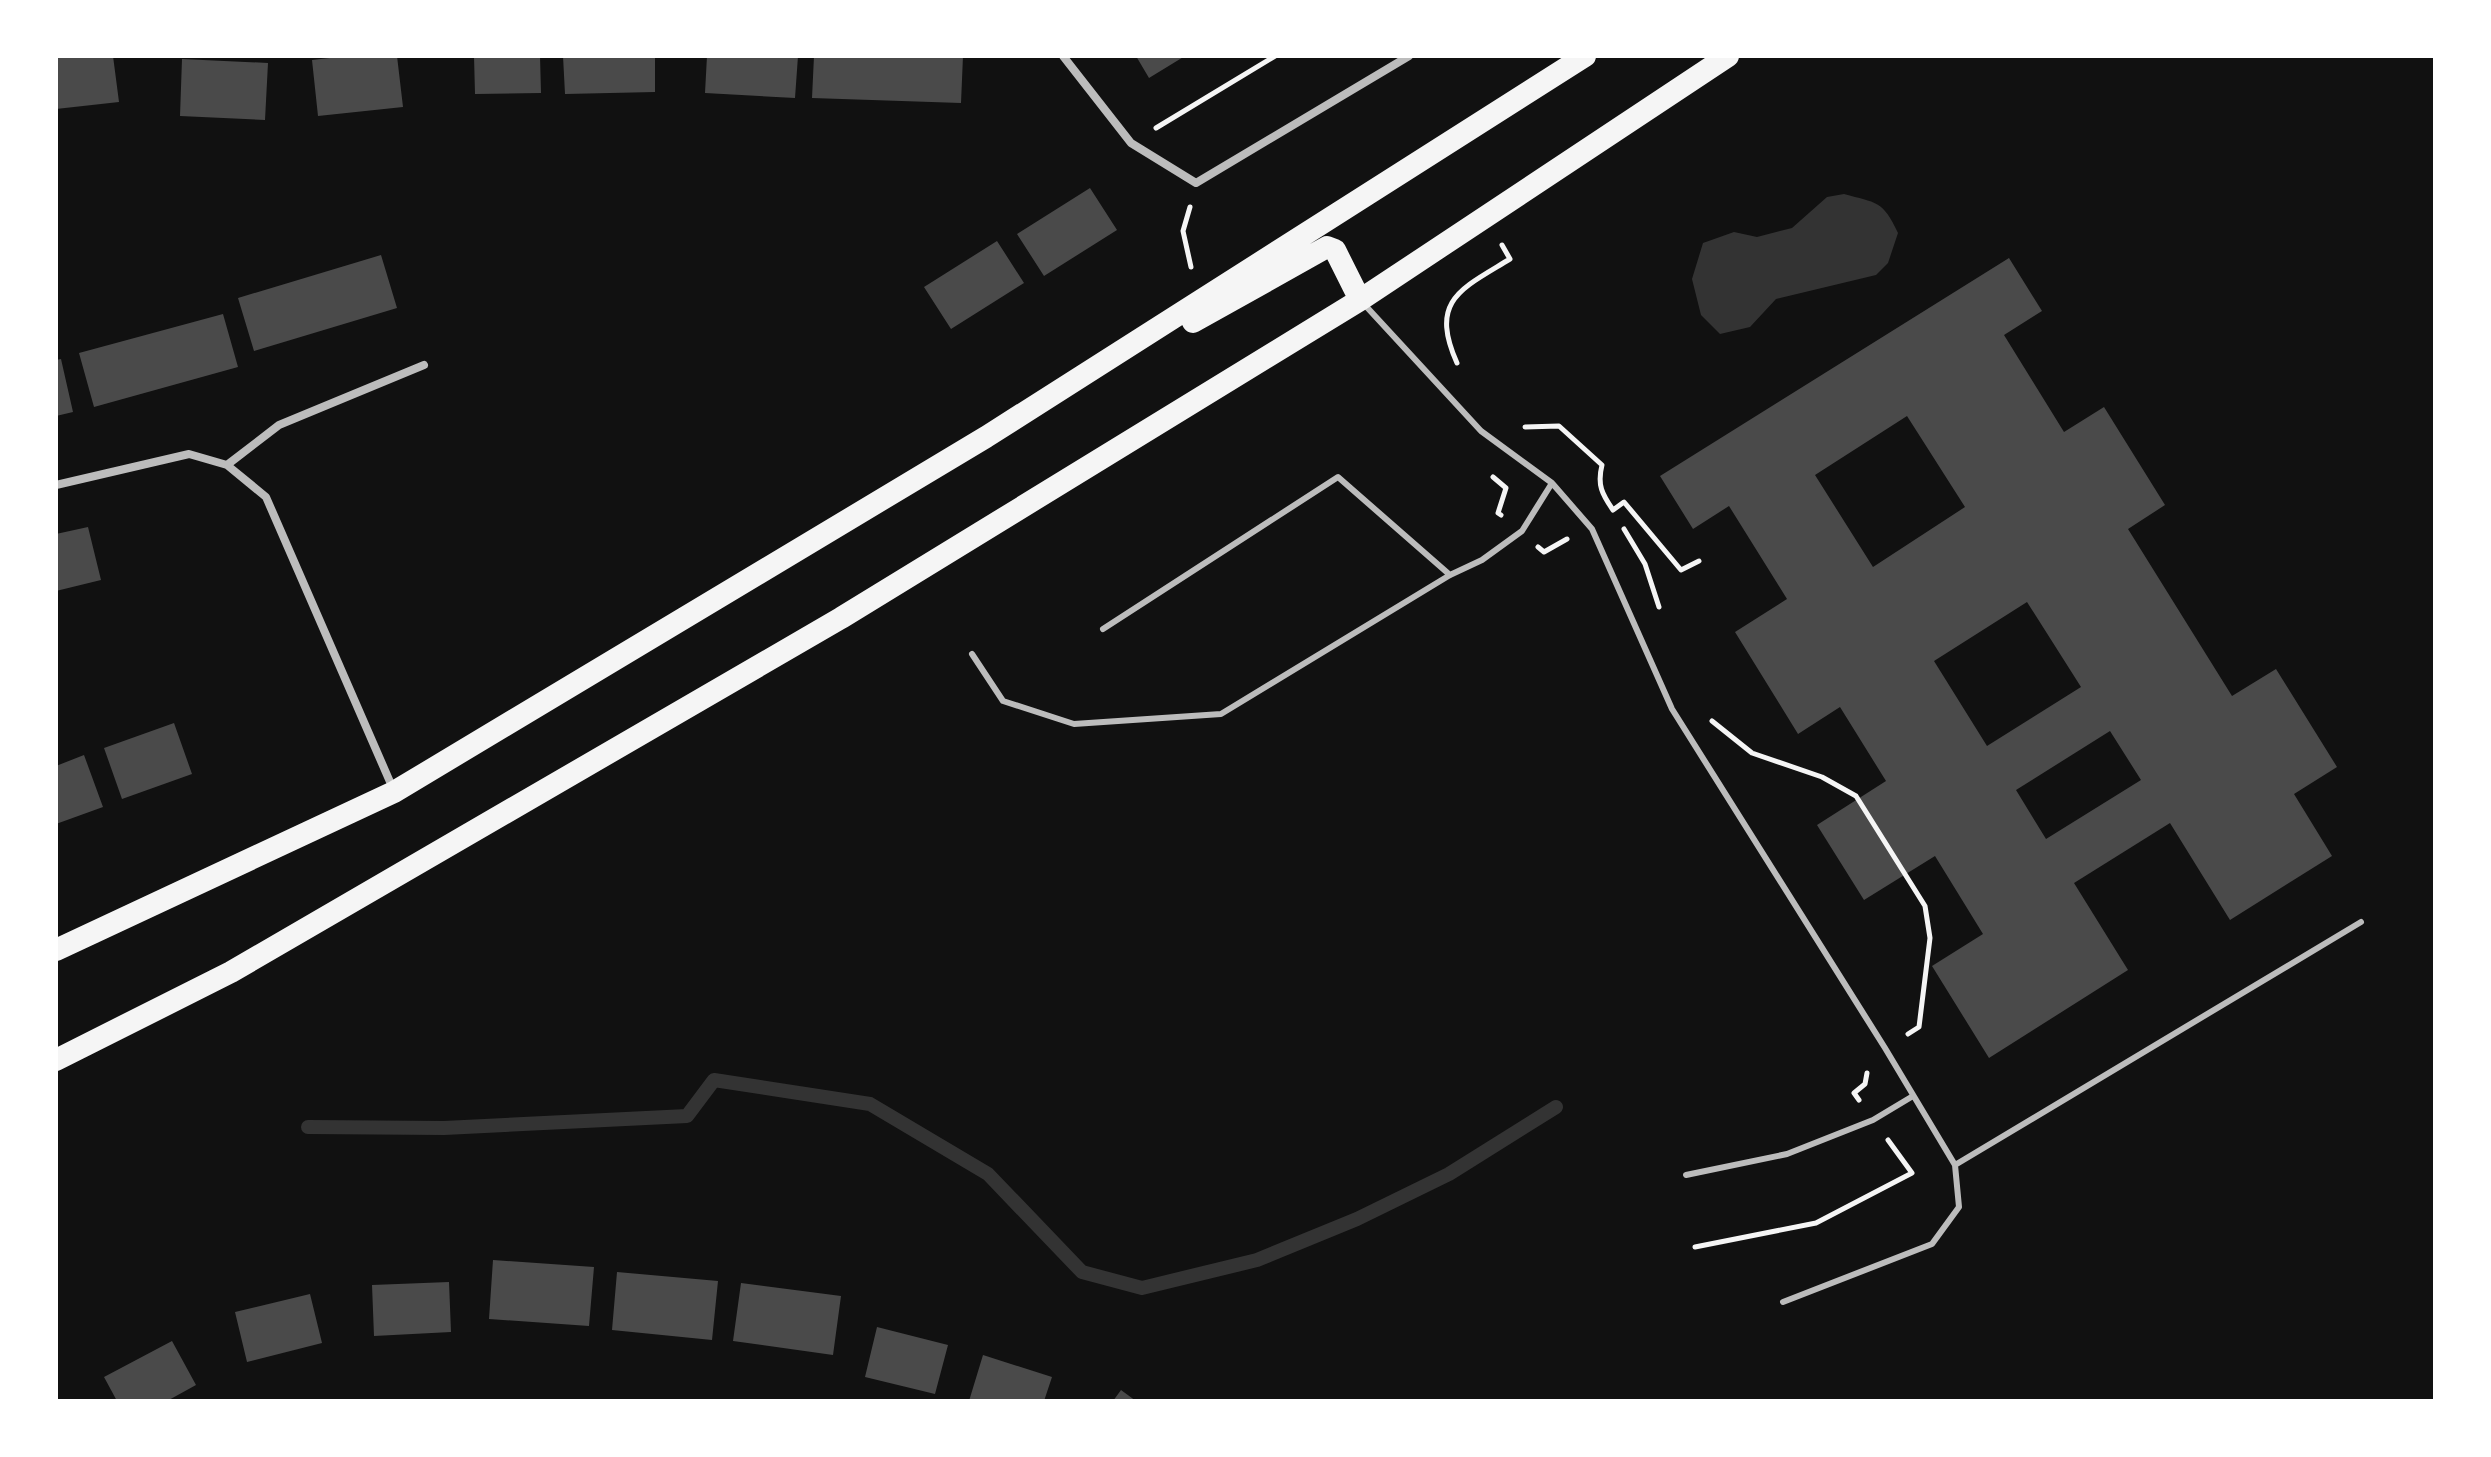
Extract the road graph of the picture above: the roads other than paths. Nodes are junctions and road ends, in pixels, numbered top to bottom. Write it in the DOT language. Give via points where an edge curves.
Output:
graph roads {
  1 [pos="1063,56"];
  2 [pos="1409,56"];
  3 [pos="1585,56"];
  4 [pos="1728,56"];
  5 [pos="1360,300"];
  6 [pos="424,365"];
  7 [pos="986,437"];
  8 [pos="227,465"];
  9 [pos="1552,483"];
  10 [pos="56,485"];
  11 [pos="1450,575"];
  12 [pos="1103,629"];
  13 [pos="972,654"];
  14 [pos="394,792"];
  15 [pos="2361,922"];
  16 [pos="56,950"];
  17 [pos="56,1060"];
  18 [pos="1913,1096"];
  19 [pos="1955,1165"];
  20 [pos="1686,1175"];
  21 [pos="1783,1302"];
  1 -- 2 [label="street" via="1131,143 1196,183"];
  3 -- 7 [label="highway"];
  4 -- 5 [label="highway"];
  5 -- 7 [label="highway" via="1335,250 1323,248"];
  5 -- 9 [label="lane" via="1481,431"];
  5 -- 17 [label="highway" via="814,634 231,972"];
  6 -- 8 [label="street" via="279,425"];
  7 -- 14 [label="highway"];
  8 -- 10 [label="street" via="189,454"];
  8 -- 14 [label="street" via="266,497"];
  9 -- 11 [label="lane" via="1522,531"];
  9 -- 18 [label="lane" via="1592,529 1672,709"];
  11 -- 12 [label="lane" via="1338,477"];
  11 -- 13 [label="lane" via="1221,714 1074,724 1003,701"];
  14 -- 16 [label="highway"];
  15 -- 19 [label="lane"];
  18 -- 19 [label="lane"];
  18 -- 20 [label="lane" via="1873,1120 1787,1154"];
  19 -- 21 [label="lane" via="1959,1207 1932,1244"];
}
